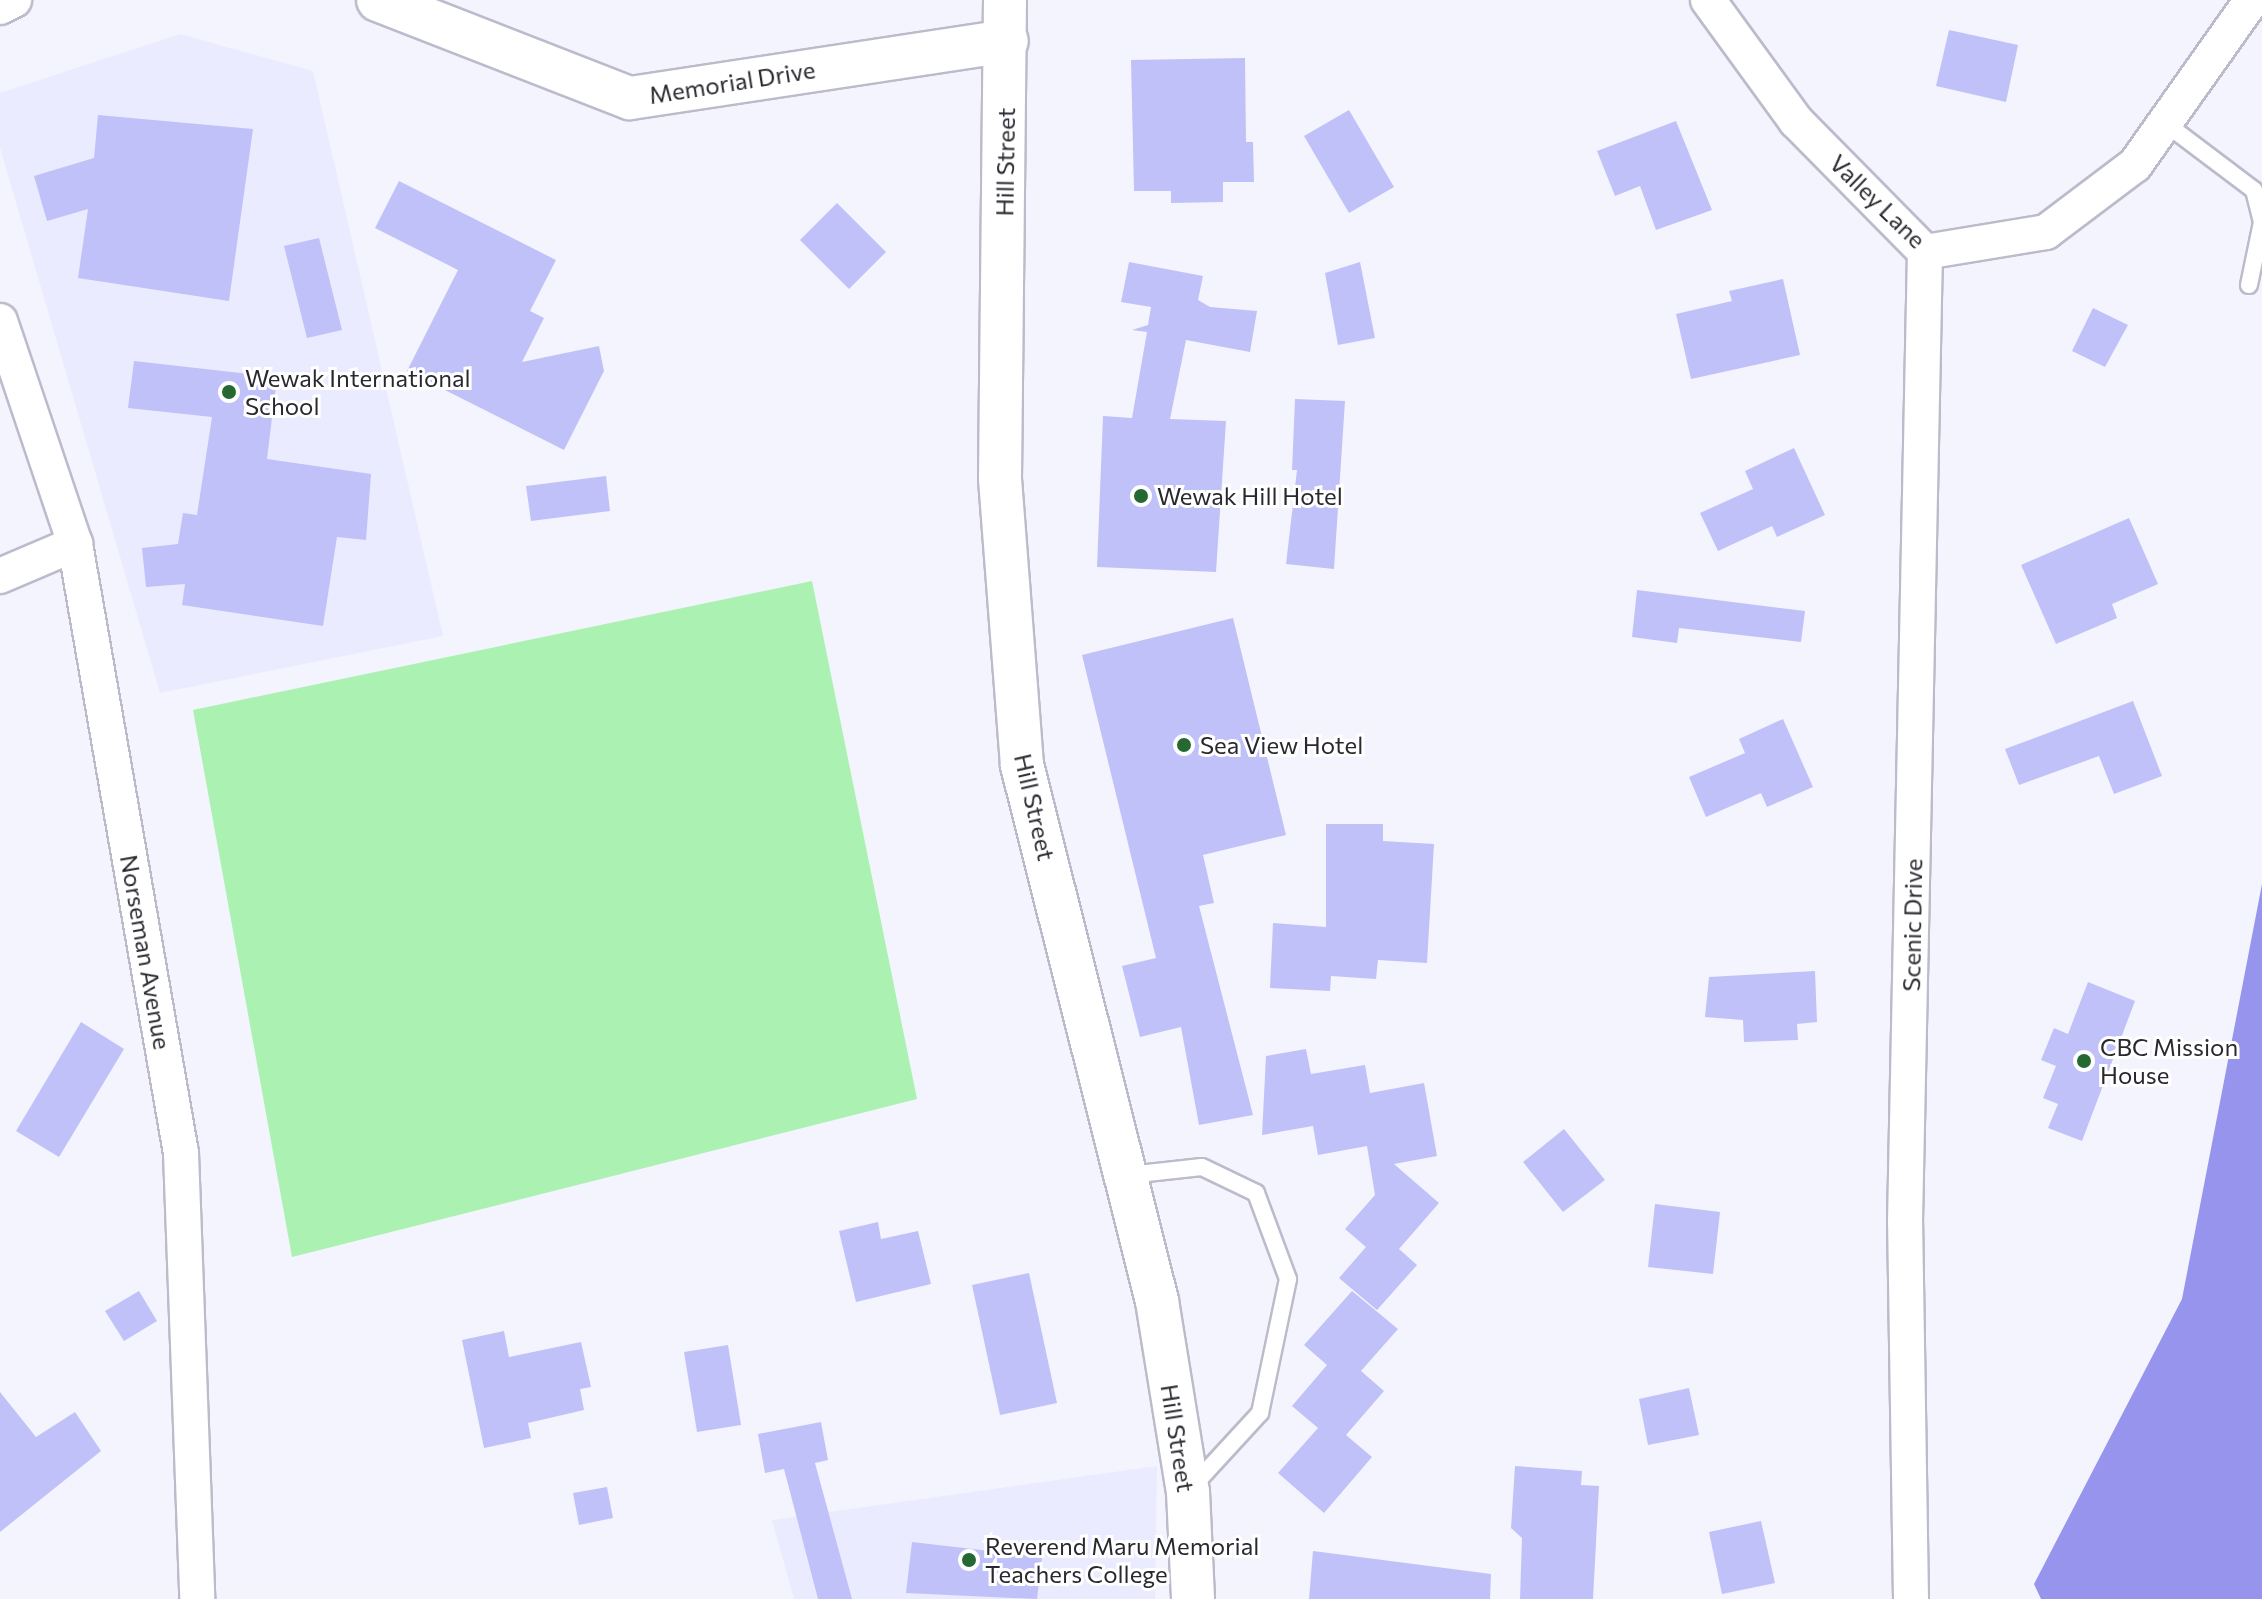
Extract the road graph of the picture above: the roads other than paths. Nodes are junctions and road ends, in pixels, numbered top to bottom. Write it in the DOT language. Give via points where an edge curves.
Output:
graph roads {
  1 [pos="14,0"];
  2 [pos="378,0"];
  3 [pos="1005,0"];
  4 [pos="1708,0"];
  5 [pos="2252,0"];
  6 [pos="0,7"];
  7 [pos="1007,41"];
  8 [pos="2165,123"];
  9 [pos="2262,222"];
  10 [pos="1925,252"];
  11 [pos="2249,285"];
  12 [pos="0,321"];
  13 [pos="75,544"];
  14 [pos="0,576"];
  15 [pos="1129,1175"];
  16 [pos="1188,1492"];
  17 [pos="197,1599"];
  18 [pos="1193,1599"];
  19 [pos="1911,1599"];
  1 -- 6 [label="street"];
  2 -- 7 [label="street, Memorial Drive" via="630,98"];
  3 -- 7 [label="street, Hill Street"];
  4 -- 10 [label="street, Valley Lane" via="1796,121"];
  5 -- 8 [label="street, Valley Lane"];
  7 -- 15 [label="street, Hill Street" via="1000,479 1022,765"];
  8 -- 9 [label="lane" via="2254,190"];
  8 -- 10 [label="street, Valley Lane" via="2135,165 2046,232"];
  9 -- 11 [label="lane"];
  10 -- 19 [label="street, Scenic Drive" via="1905,1222"];
  12 -- 13 [label="street, Norseman Avenue"];
  13 -- 14 [label="street"];
  13 -- 17 [label="street, Norseman Avenue" via="181,1153"];
  15 -- 16 [label="street, Hill Street" via="1157,1301"];
  15 -- 16 [label="lane" via="1202,1167 1256,1193 1288,1279 1260,1413"];
  16 -- 18 [label="street, Hill Street"];
}
